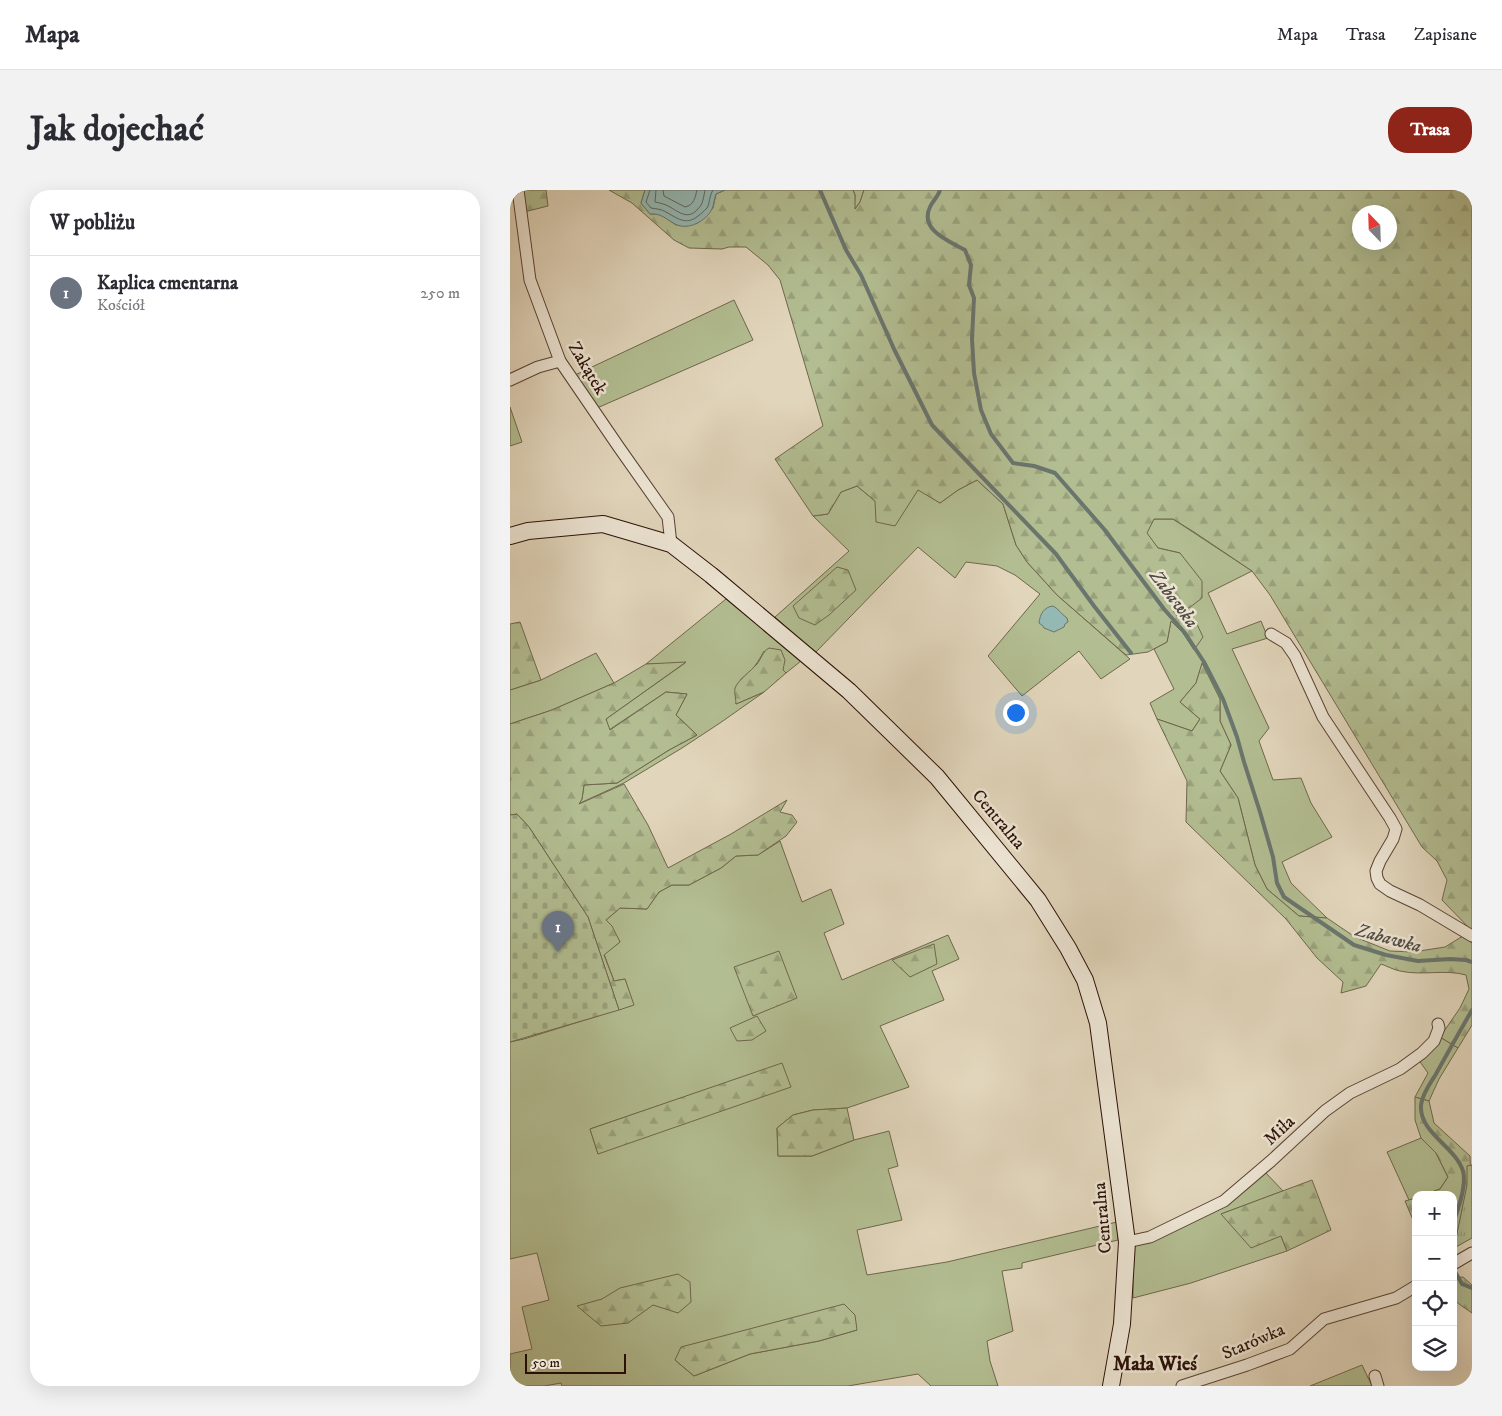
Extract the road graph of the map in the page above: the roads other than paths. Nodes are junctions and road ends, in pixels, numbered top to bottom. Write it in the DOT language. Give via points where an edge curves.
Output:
graph roads {
  1 [pos="518,190"];
  2 [pos="560,361"];
  3 [pos="510,380"];
  4 [pos="510,536"];
  5 [pos="671,544"];
  6 [pos="1271,634"];
  7 [pos="1472,936"];
  8 [pos="1438,1024"];
  9 [pos="1127,1242"];
  10 [pos="1472,1253"];
  11 [pos="1457,1262"];
  12 [pos="1412,1288"];
  13 [pos="1111,1386"];
  14 [pos="1182,1386"];
  1 -- 2 [label="street, Zakątek" via="530,280"];
  2 -- 3 [label="street"];
  2 -- 5 [label="street, Zakątek" via="668,517"];
  4 -- 5 [label="street, Centralna" via="528,531 603,524"];
  5 -- 9 [label="street, Centralna" via="849,691 937,777 1038,900 1084,980 1098,1023"];
  6 -- 7 [label="street" via="1286,643 1295,656 1323,717 1396,829 1376,870 1380,884"];
  8 -- 9 [label="street, Miła" via="1434,1041 1422,1053 1400,1069 1350,1093 1325,1111 1224,1201 1150,1237"];
  9 -- 13 [label="street, Centralna" via="1122,1324"];
  10 -- 11 [label="street"];
  12 -- 14 [label="street, Starówka" via="1396,1298 1324,1319 1290,1349"];
}
